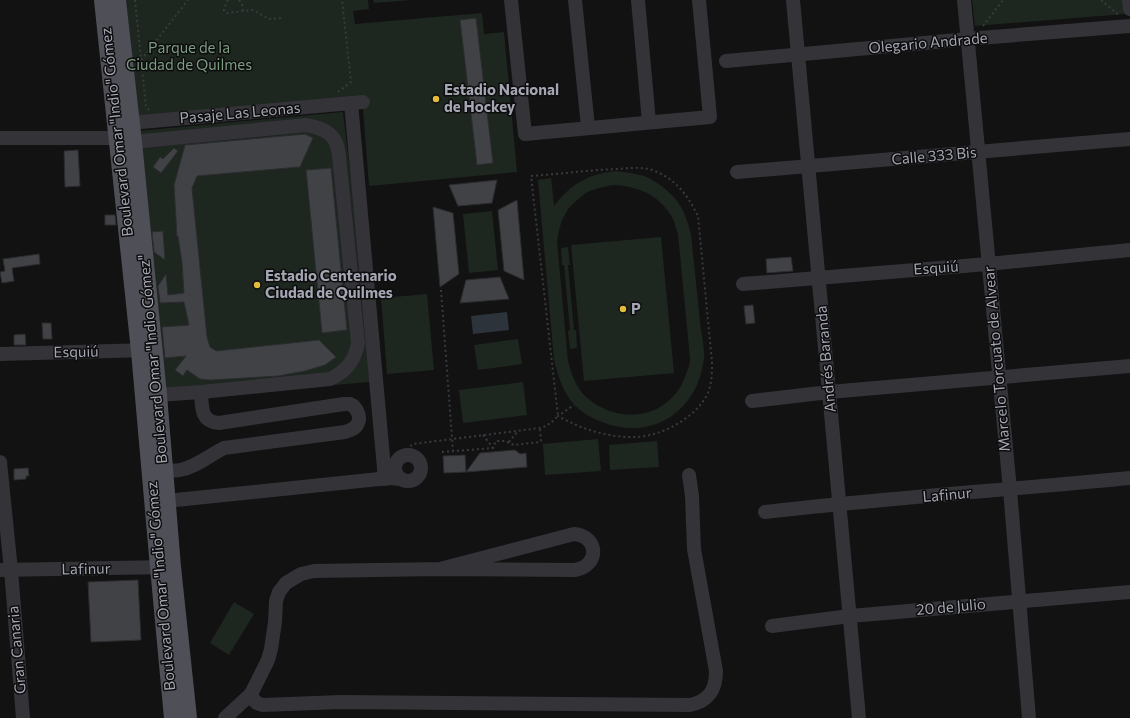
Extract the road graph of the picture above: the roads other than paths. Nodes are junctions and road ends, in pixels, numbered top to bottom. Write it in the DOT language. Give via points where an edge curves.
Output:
graph roads {
  1 [pos="103,0"];
  2 [pos="117,0"];
  3 [pos="511,0"];
  4 [pos="575,0"];
  5 [pos="638,0"];
  6 [pos="699,0"];
  7 [pos="793,0"];
  8 [pos="964,0"];
  9 [pos="1129,0"];
  10 [pos="1128,18"];
  11 [pos="973,39"];
  12 [pos="798,55"];
  13 [pos="726,61"];
  14 [pos="649,122"];
  15 [pos="588,127"];
  16 [pos="128,134"];
  17 [pos="0,138"];
  18 [pos="1130,139"];
  19 [pos="978,152"];
  20 [pos="808,166"];
  21 [pos="737,172"];
  22 [pos="1130,250"];
  23 [pos="988,264"];
  24 [pos="819,277"];
  25 [pos="743,284"];
  26 [pos="146,350"];
  27 [pos="0,354"];
  28 [pos="1130,366"];
  29 [pos="999,377"];
  30 [pos="201,392"];
  31 [pos="829,392"];
  32 [pos="158,395"];
  33 [pos="752,401"];
  34 [pos="0,462"];
  35 [pos="164,470"];
  36 [pos="388,472"];
  37 [pos="689,475"];
  38 [pos="1130,478"];
  39 [pos="1010,490"];
  40 [pos="166,497"];
  41 [pos="839,503"];
  42 [pos="765,512"];
  43 [pos="165,567"];
  44 [pos="440,569"];
  45 [pos="5,570"];
  46 [pos="1130,592"];
  47 [pos="1019,601"];
  48 [pos="850,616"];
  49 [pos="772,626"];
  50 [pos="251,694"];
  51 [pos="23,718"];
  52 [pos="173,718"];
  53 [pos="188,718"];
  54 [pos="225,718"];
  55 [pos="859,718"];
  56 [pos="1029,718"];
  1 -- 16 [label="main road, Boulevard Omar \"Indio\" Gómez"];
  2 -- 16 [label="main road, Boulevard Omar \"Indio Gómez\""];
  3 -- 15 [label="street" via="525,134"];
  4 -- 15 [label="street"];
  5 -- 14 [label="street"];
  6 -- 14 [label="street" via="710,117"];
  7 -- 12 [label="street, Andrés Baranda"];
  8 -- 11 [label="street, Marcelo Torcuato de Alvear"];
  9 -- 10 [label="street"];
  10 -- 11 [label="street, Olegario Andrade"];
  11 -- 12 [label="street, Olegario Andrade"];
  11 -- 19 [label="street, Marcelo Torcuato de Alvear"];
  12 -- 13 [label="street, Olegario Andrade"];
  12 -- 20 [label="street, Andrés Baranda"];
  14 -- 15 [label="street"];
  16 -- 17 [label="street"];
  16 -- 26 [label="main road, Boulevard Omar \"Indio Gómez\""];
  16 -- 30 [label="street" via="306,125 329,134 336,143 358,343 355,356 347,368 330,379"];
  16 -- 36 [label="street, Pasaje Las Leonas" via="357,103"];
  18 -- 19 [label="street, Calle 333 Bis"];
  19 -- 20 [label="street, Calle 333 Bis"];
  19 -- 23 [label="street, Marcelo Torcuato de Alvear"];
  20 -- 21 [label="street, Calle 333 Bis"];
  20 -- 24 [label="street, Andrés Baranda"];
  22 -- 23 [label="street, Esquiú"];
  23 -- 24 [label="street, Esquiú"];
  23 -- 29 [label="street, Marcelo Torcuato de Alvear"];
  24 -- 25 [label="street, Esquiú"];
  24 -- 31 [label="street, Andrés Baranda"];
  26 -- 27 [label="street, Esquiú"];
  26 -- 32 [label="main road, Boulevard Omar \"Indio Gómez\""];
  26 -- 43 [label="main road, Boulevard Omar \"Indio\" Gómez"];
  28 -- 29 [label="street"];
  29 -- 31 [label="street"];
  29 -- 39 [label="street, Marcelo Torcuato de Alvear"];
  30 -- 32 [label="street"];
  30 -- 35 [label="street" via="204,415 208,420 219,423 344,404 350,404 355,408 359,415 359,423 345,432 224,448 188,468"];
  31 -- 33 [label="street"];
  31 -- 41 [label="street, Andrés Baranda"];
  32 -- 35 [label="main road, Boulevard Omar \"Indio Gómez\""];
  34 -- 45 [label="street, Gran Canaria"];
  35 -- 40 [label="main road, Boulevard Omar \"Indio Gómez\""];
  36 -- 36 [label="street" via="400,458 407,455 418,459 422,470 419,477 408,482"];
  36 -- 40 [label="street"];
  37 -- 50 [label="street" via="694,549 716,671 690,705 349,702 264,705 258,704"];
  38 -- 39 [label="street, Lafinur"];
  39 -- 41 [label="street, Lafinur"];
  39 -- 47 [label="street, Marcelo Torcuato de Alvear"];
  40 -- 43 [label="main road, Boulevard Omar \"Indio Gómez\""];
  41 -- 42 [label="street, Lafinur"];
  41 -- 48 [label="street, Andrés Baranda"];
  43 -- 45 [label="street, Lafinur"];
  43 -- 52 [label="main road, Boulevard Omar \"Indio\" Gómez"];
  43 -- 53 [label="main road, Boulevard Omar \"Indio Gómez\""];
  44 -- 44 [label="street" via="576,570 590,563 593,550 586,538 574,534"];
  44 -- 50 [label="street" via="314,571 300,574 286,583 276,601 268,660"];
  45 -- 51 [label="street, Gran Canaria"];
  46 -- 47 [label="street, 20 de Julio"];
  47 -- 48 [label="street, 20 de Julio"];
  47 -- 56 [label="street, Marcelo Torcuato de Alvear"];
  48 -- 49 [label="street, 20 de Julio"];
  48 -- 55 [label="street, Andrés Baranda"];
  50 -- 54 [label="street"];
}
